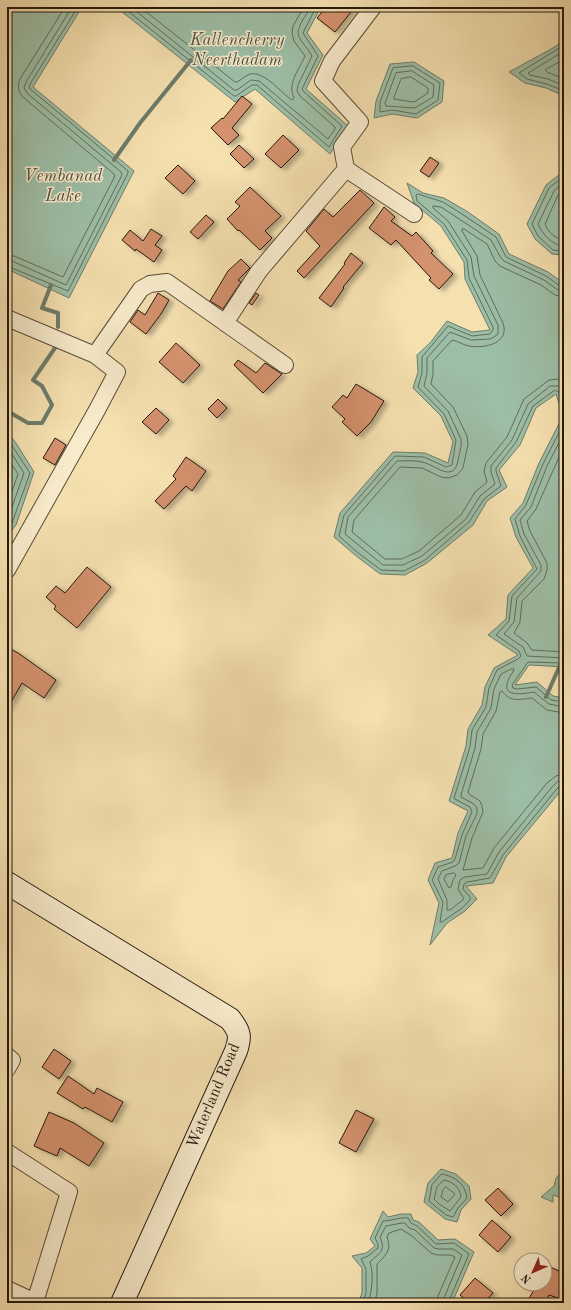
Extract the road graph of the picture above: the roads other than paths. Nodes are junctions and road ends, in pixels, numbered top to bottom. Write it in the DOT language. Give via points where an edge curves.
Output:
graph roads {
  1 [pos="373,7"];
  2 [pos="346,168"];
  3 [pos="414,214"];
  4 [pos="7,318"];
  5 [pos="225,323"];
  6 [pos="95,355"];
  7 [pos="285,365"];
  8 [pos="7,570"];
  9 [pos="7,883"];
  10 [pos="7,1056"];
  11 [pos="7,1069"];
  12 [pos="7,1152"];
  13 [pos="7,1288"];
  14 [pos="36,1303"];
  15 [pos="122,1303"];
  1 -- 2 [label="street" via="332,61 323,81 360,122 342,148"];
  2 -- 3 [label="street"];
  2 -- 5 [label="street" via="259,271"];
  4 -- 6 [label="street"];
  5 -- 6 [label="street" via="167,282 150,284 141,289"];
  5 -- 7 [label="street"];
  6 -- 8 [label="street" via="117,372"];
  9 -- 15 [label="main road, Waterland Road" via="230,1019 238,1030 240,1040 236,1052"];
  10 -- 11 [label="street" via="12,1060"];
  12 -- 14 [label="street" via="69,1192"];
  13 -- 14 [label="street"];
}
